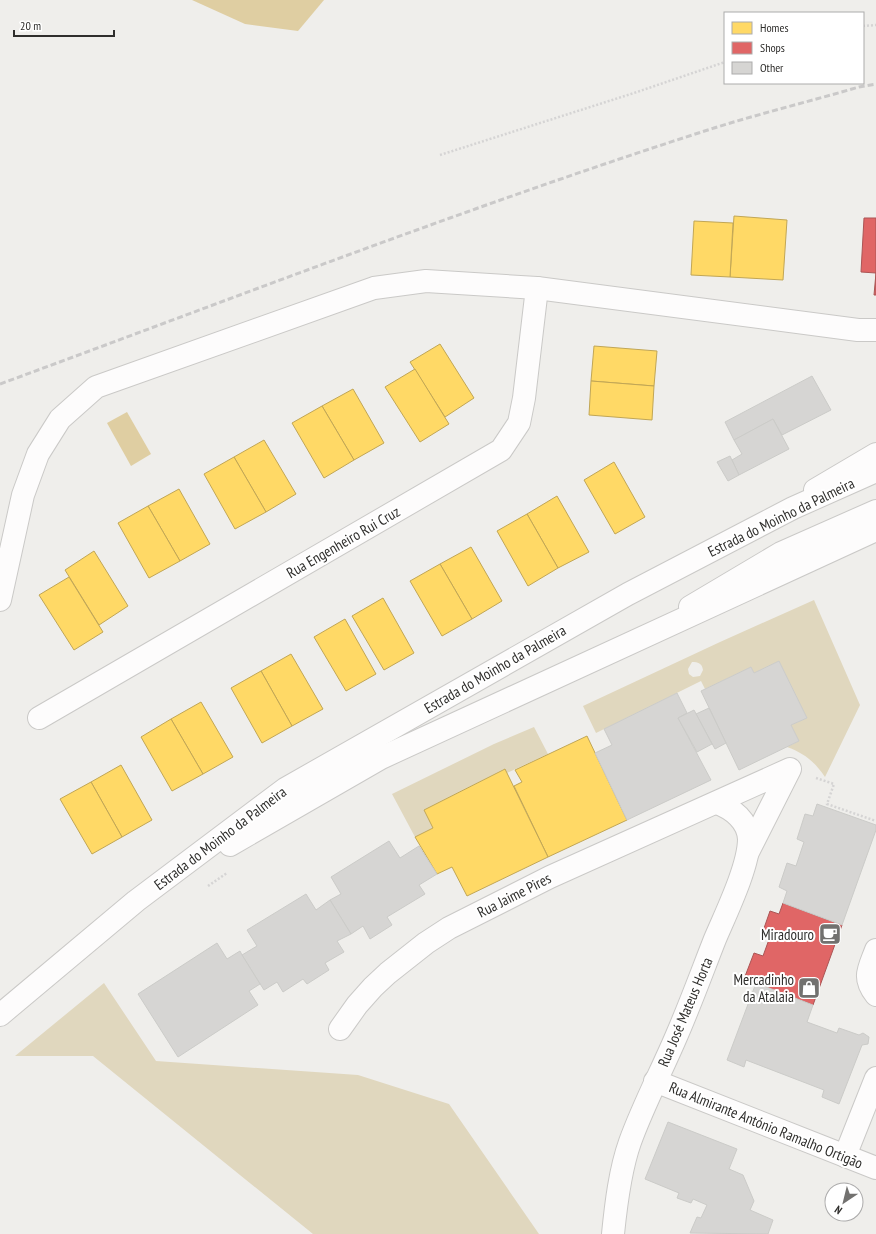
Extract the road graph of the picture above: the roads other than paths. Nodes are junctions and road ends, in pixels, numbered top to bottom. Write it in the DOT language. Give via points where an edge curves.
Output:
graph roads {
  1 [pos="537,288"];
  2 [pos="870,331"];
  3 [pos="876,454"];
  4 [pos="876,472"];
  5 [pos="876,511"];
  6 [pos="876,530"];
  7 [pos="688,563"];
  8 [pos="0,600"];
  9 [pos="631,642"];
  10 [pos="39,718"];
  11 [pos="717,803"];
  12 [pos="748,852"];
  13 [pos="136,901"];
  14 [pos="876,950"];
  15 [pos="876,995"];
  16 [pos="0,1015"];
  17 [pos="340,1029"];
  18 [pos="876,1078"];
  19 [pos="656,1081"];
  20 [pos="845,1156"];
  21 [pos="876,1168"];
  22 [pos="613,1234"];
  1 -- 2 [label="street"];
  1 -- 8 [label="street" via="426,281 374,288 96,387 60,419 38,454 23,495"];
  1 -- 10 [label="street, Rua Engenheiro Rui Cruz" via="522,410 519,423 501,450"];
  3 -- 7 [label="street"];
  4 -- 7 [label="street, Estrada do Moinho da Palmeira" via="794,508"];
  5 -- 9 [label="street" via="781,553"];
  6 -- 9 [label="street, Estrada do Moinho da Palmeira"];
  7 -- 13 [label="street, Estrada do Moinho da Palmeira" via="621,598 285,789"];
  9 -- 13 [label="street, Estrada do Moinho da Palmeira" via="381,758"];
  11 -- 12 [label="street, Rua José Mateus Horta" via="735,812 742,820 749,838"];
  11 -- 12 [label="street, Rua Jaime Pires" via="790,769"];
  11 -- 17 [label="street, Rua Jaime Pires" via="550,877 449,928 388,973 362,999"];
  12 -- 19 [label="street, Rua José Mateus Horta" via="682,1022"];
  13 -- 16 [label="street, Estrada do Moinho da Palmeira"];
  14 -- 15 [label="street" via="867,976 869,986"];
  18 -- 20 [label="street"];
  19 -- 20 [label="street, Rua Almirante António Ramalho Ortigão"];
  19 -- 22 [label="street, Rua José Mateus Horta" via="630,1143 617,1196"];
  20 -- 21 [label="street, Rua Almirante António Ramalho Ortigão"];
}
